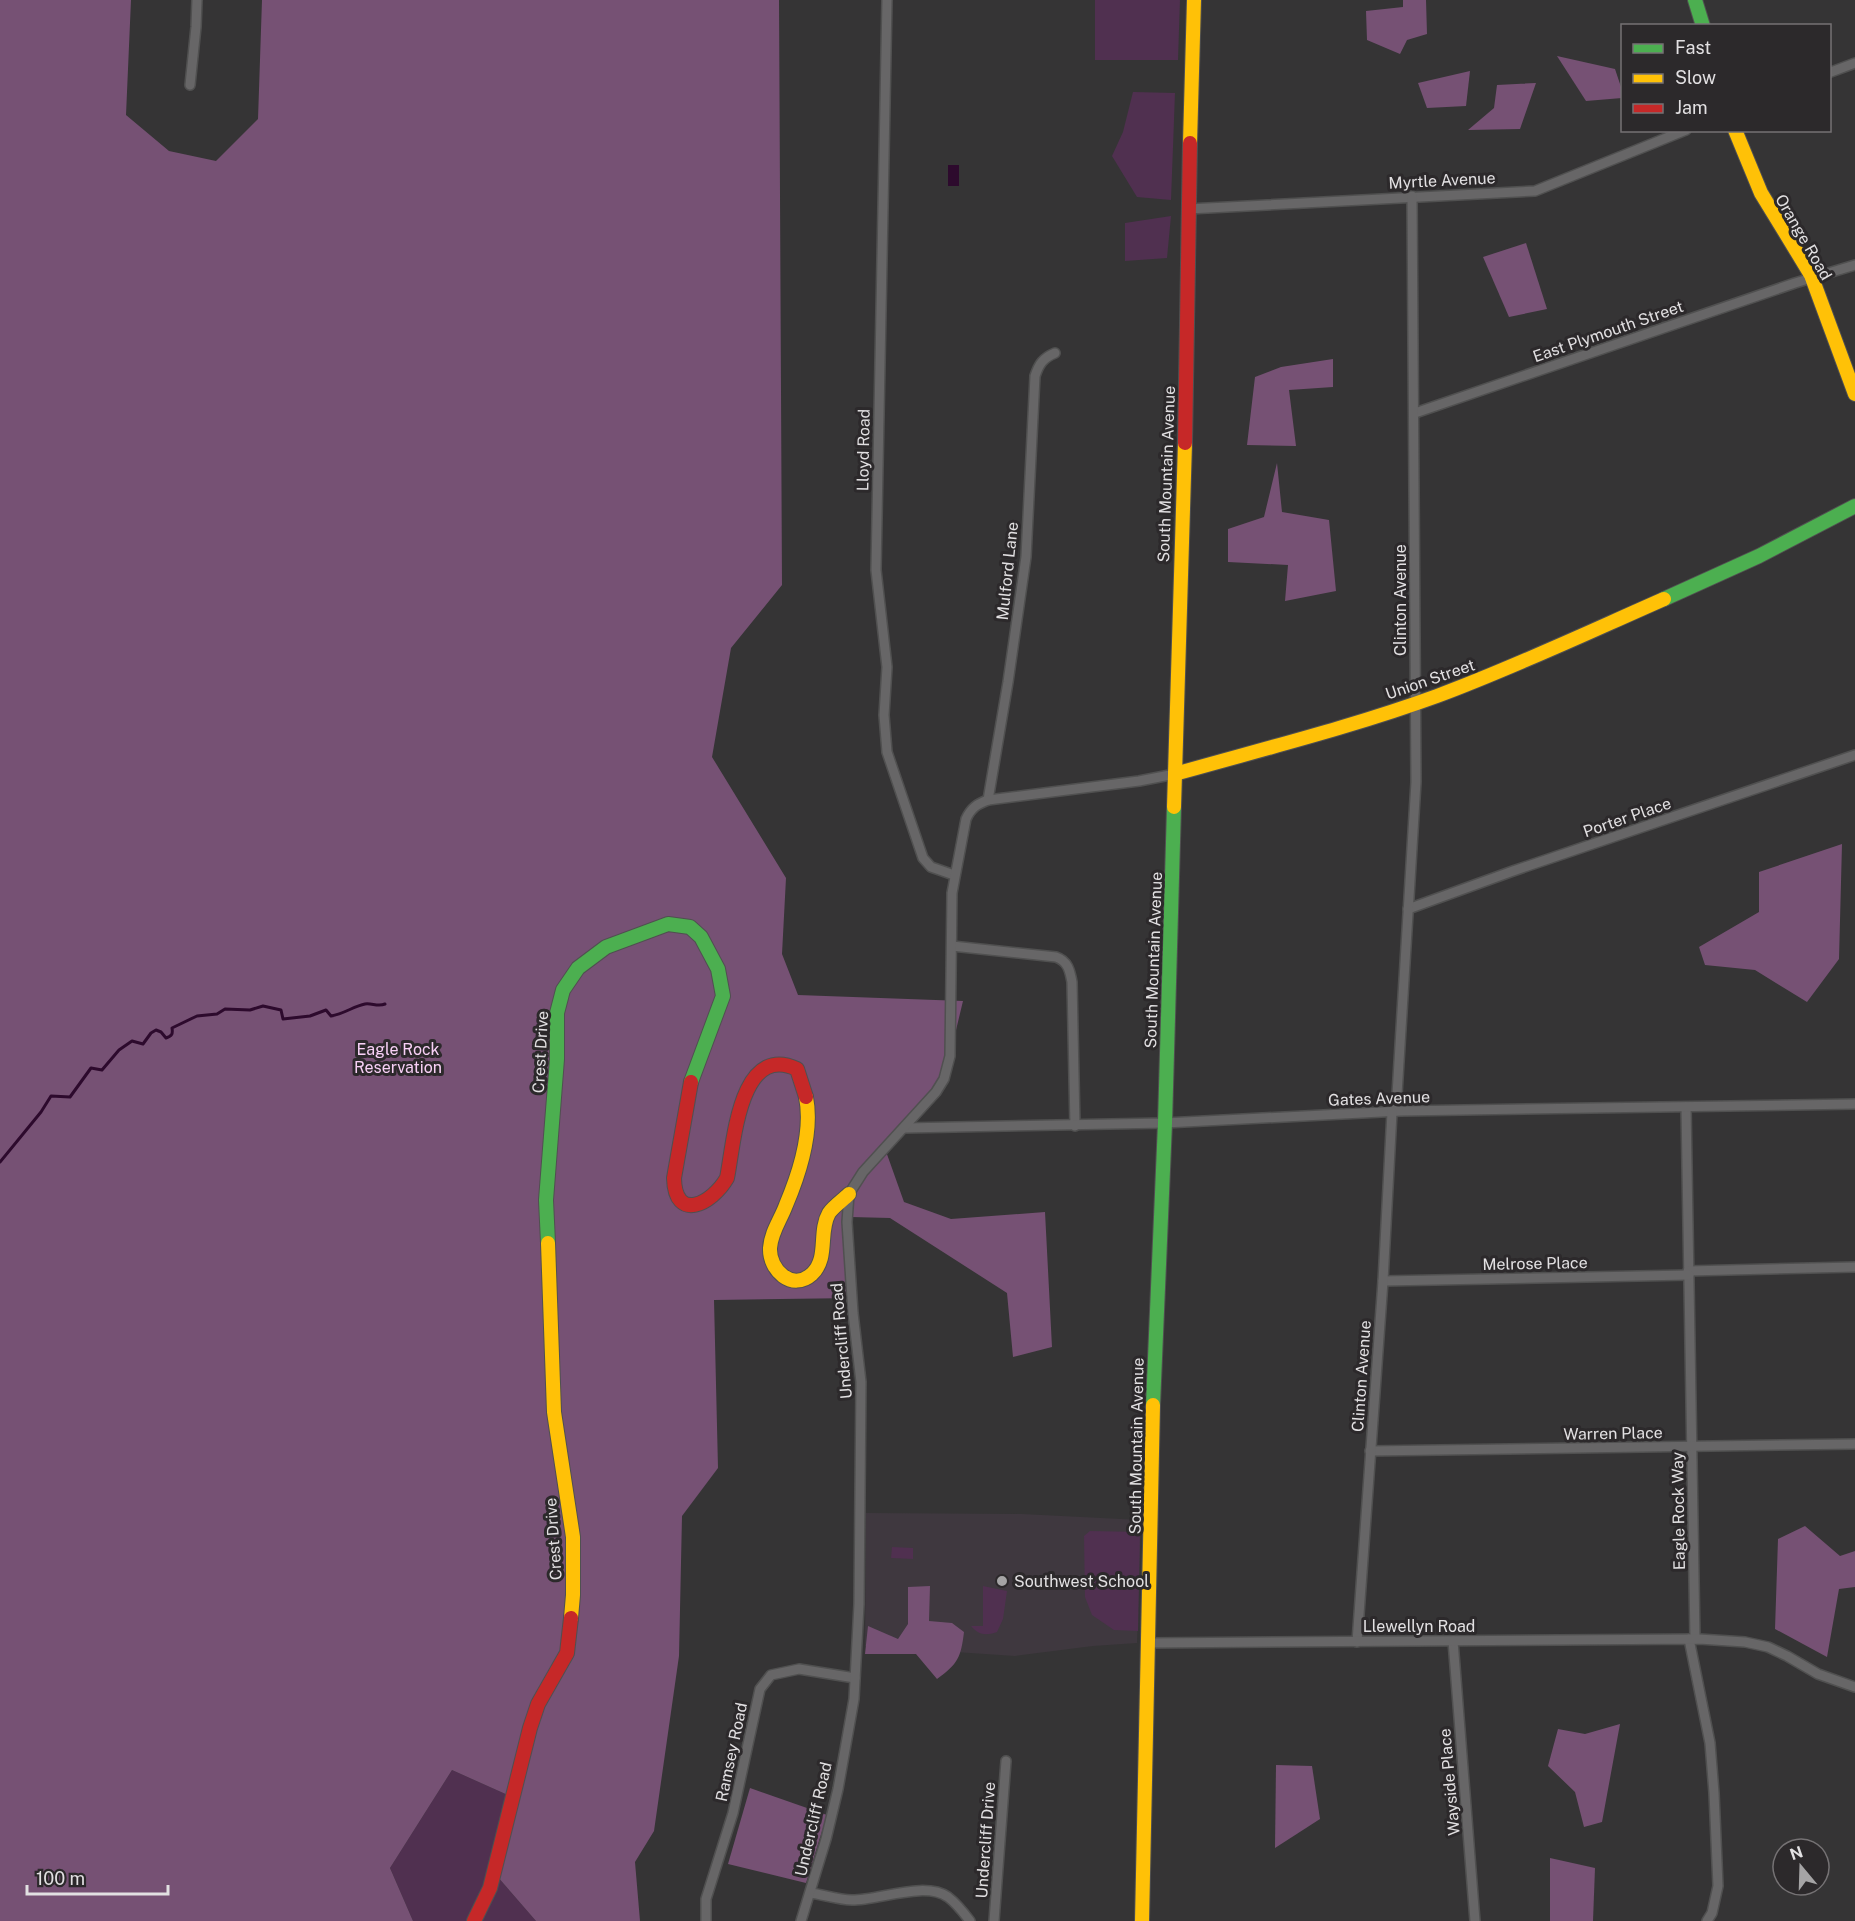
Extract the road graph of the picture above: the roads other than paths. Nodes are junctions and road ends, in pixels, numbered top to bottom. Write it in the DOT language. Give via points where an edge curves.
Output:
graph roads {
  1 [pos="197,0"];
  2 [pos="887,0"];
  3 [pos="1194,0"];
  4 [pos="1695,0"];
  5 [pos="1701,24"];
  6 [pos="1855,63"];
  7 [pos="1832,72"];
  8 [pos="190,85"];
  9 [pos="1681,132"];
  10 [pos="1736,132"];
  11 [pos="1412,196"];
  12 [pos="1188,209"];
  13 [pos="1855,266"];
  14 [pos="1812,278"];
  15 [pos="1055,352"];
  16 [pos="1855,394"];
  17 [pos="1415,412"];
  18 [pos="1855,506"];
  19 [pos="1415,703"];
  20 [pos="1855,754"];
  21 [pos="1175,774"];
  22 [pos="988,800"];
  23 [pos="954,875"];
  24 [pos="1408,909"];
  25 [pos="952,946"];
  26 [pos="1855,1104"];
  27 [pos="1686,1107"];
  28 [pos="1394,1112"];
  29 [pos="1164,1123"];
  30 [pos="1075,1126"];
  31 [pos="904,1128"];
  32 [pos="849,1194"];
  33 [pos="1855,1267"];
  34 [pos="1688,1273"];
  35 [pos="1383,1281"];
  36 [pos="1855,1444"];
  37 [pos="1692,1446"];
  38 [pos="1370,1451"];
  39 [pos="1692,1639"];
  40 [pos="1357,1641"];
  41 [pos="1453,1641"];
  42 [pos="1148,1643"];
  43 [pos="855,1678"];
  44 [pos="1855,1687"];
  45 [pos="1006,1761"];
  46 [pos="811,1893"];
  47 [pos="474,1921"];
  48 [pos="706,1921"];
  49 [pos="801,1921"];
  50 [pos="970,1921"];
  51 [pos="994,1921"];
  52 [pos="1142,1921"];
  53 [pos="1475,1921"];
  54 [pos="1707,1921"];
  1 -- 8 [label="street"];
  2 -- 23 [label="street, Lloyd Road" via="876,570 887,667 885,735 923,858 931,867"];
  3 -- 12 [label="street, South Mountain Avenue"];
  4 -- 5 [label="street"];
  6 -- 7 [label="street"];
  9 -- 11 [label="street, Myrtle Avenue" via="1535,191"];
  10 -- 14 [label="street, Orange Road" via="1761,194"];
  11 -- 12 [label="street, Myrtle Avenue"];
  11 -- 17 [label="street, Clinton Avenue"];
  12 -- 21 [label="street, South Mountain Avenue"];
  13 -- 14 [label="street, East Plymouth Street"];
  14 -- 16 [label="street, Orange Road"];
  14 -- 17 [label="street, East Plymouth Street"];
  15 -- 22 [label="street, Mulford Lane" via="1039,364 1035,376 1026,557"];
  17 -- 19 [label="street, Clinton Avenue"];
  18 -- 19 [label="street, Union Street" via="1759,556 1529,660"];
  19 -- 21 [label="street, Union Street"];
  19 -- 24 [label="street, Clinton Avenue" via="1416,782"];
  20 -- 24 [label="street, Porter Place"];
  21 -- 22 [label="street, Union Street"];
  21 -- 29 [label="street, South Mountain Avenue"];
  22 -- 23 [label="street" via="970,811"];
  23 -- 25 [label="street"];
  24 -- 28 [label="street, Clinton Avenue"];
  25 -- 30 [label="street" via="1056,957 1066,963 1072,982"];
  25 -- 31 [label="street" via="950,1056 944,1079"];
  26 -- 27 [label="street, Gates Avenue"];
  27 -- 28 [label="street, Gates Avenue"];
  27 -- 34 [label="street, Eagle Rock Way"];
  28 -- 29 [label="street, Gates Avenue"];
  28 -- 35 [label="street, Clinton Avenue"];
  29 -- 30 [label="street, Gates Avenue"];
  29 -- 42 [label="street, South Mountain Avenue"];
  30 -- 31 [label="street, Gates Avenue"];
  31 -- 32 [label="street" via="863,1172"];
  32 -- 43 [label="street, Undercliff Road" via="847,1222 861,1382 860,1604"];
  32 -- 47 [label="street, Crest Drive" via="830,1213 822,1260 815,1272 805,1281 794,1283 783,1278 771,1259 770,1248 775,1225 799,1169 808,1109 797,1068 774,1064 764,1068 750,1083 727,1178 719,1193 697,1205 680,1200 672,1187 692,1074 723,996 714,962 701,937 690,927 668,924 598,952 578,968 563,990 557,1013 546,1200 554,1412 573,1537 571,1618 567,1653 538,1704 490,1888"];
  33 -- 34 [label="street, Melrose Place"];
  34 -- 35 [label="street, Melrose Place"];
  34 -- 37 [label="street, Eagle Rock Way"];
  35 -- 38 [label="street, Clinton Avenue"];
  36 -- 37 [label="street, Warren Place"];
  37 -- 38 [label="street, Warren Place"];
  37 -- 39 [label="street, Eagle Rock Way"];
  38 -- 40 [label="street, Clinton Avenue"];
  39 -- 41 [label="street, Llewellyn Road"];
  39 -- 44 [label="street, Llewellyn Road" via="1768,1647 1818,1674"];
  39 -- 54 [label="street, Eagle Rock Way" via="1710,1743 1714,1793 1718,1886"];
  40 -- 41 [label="street, Llewellyn Road"];
  40 -- 42 [label="street, Llewellyn Road"];
  41 -- 53 [label="street, Wayside Place"];
  42 -- 52 [label="street, South Mountain Avenue"];
  43 -- 46 [label="street, Undercliff Road" via="838,1789"];
  43 -- 48 [label="street, Ramsey Road" via="792,1669 771,1675 760,1689 734,1813 706,1899"];
  45 -- 51 [label="street, Undercliff Drive"];
  46 -- 49 [label="street, Undercliff Road"];
  46 -- 50 [label="street" via="850,1900 934,1891 948,1896"];
}
